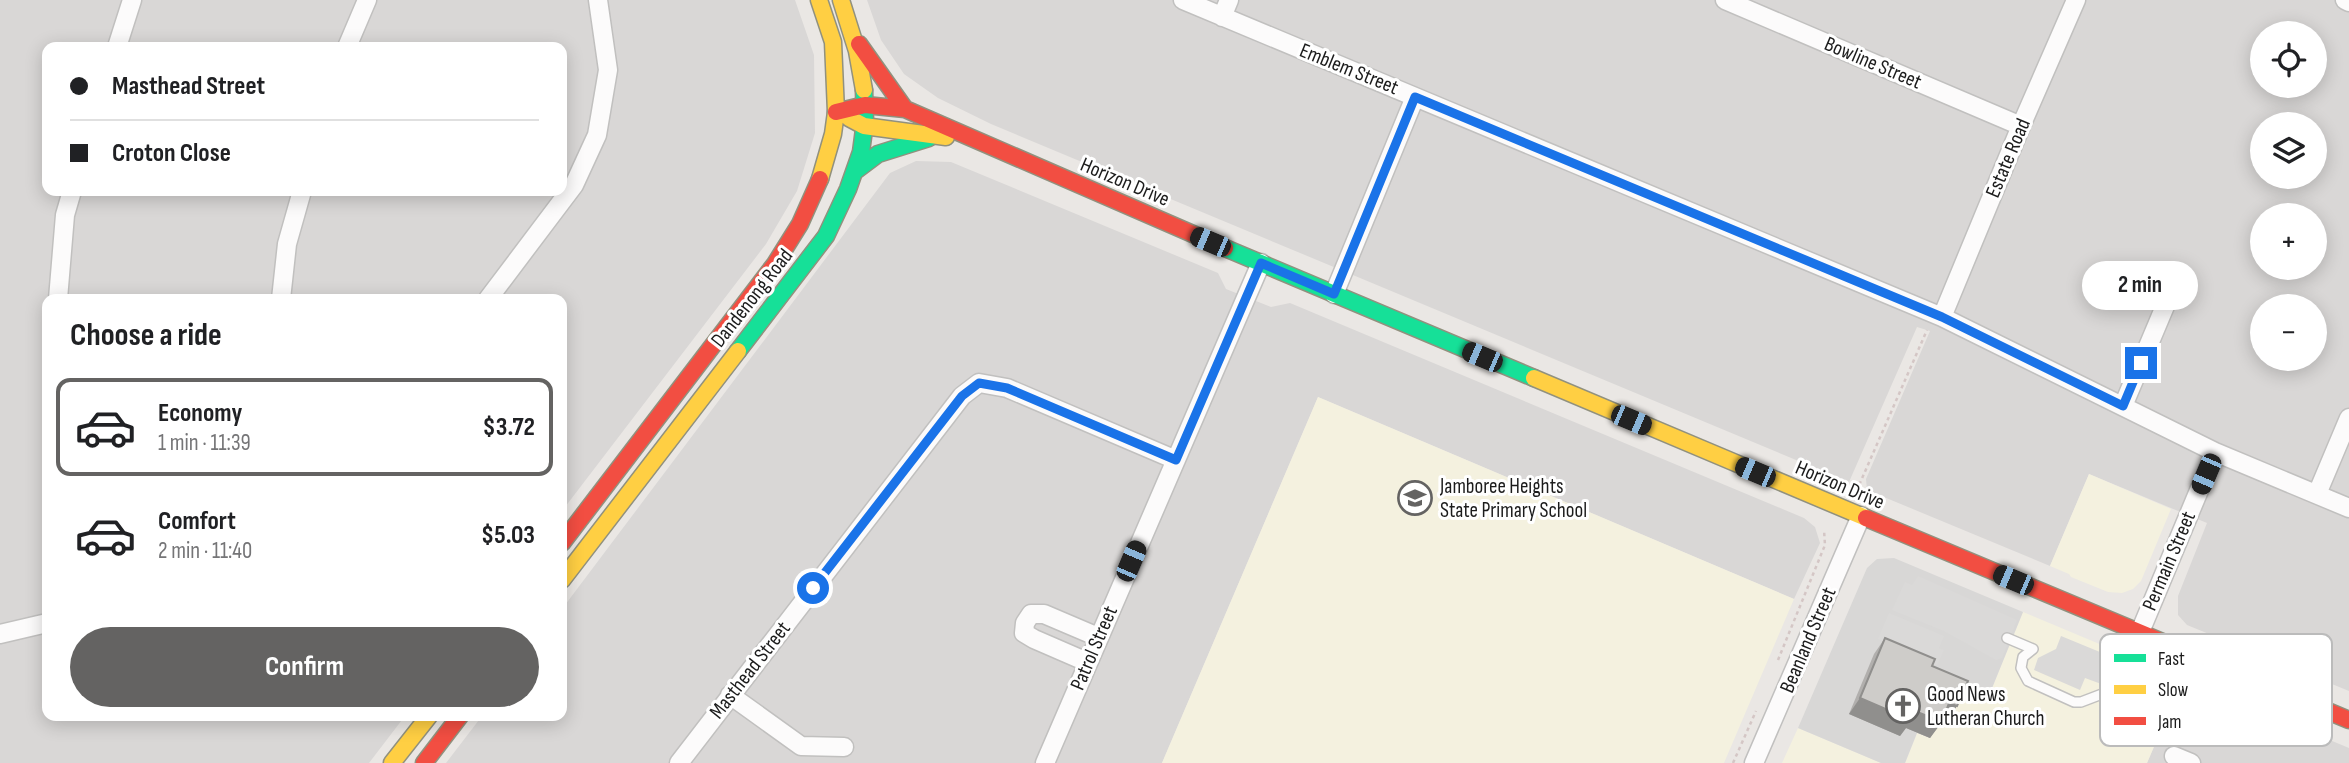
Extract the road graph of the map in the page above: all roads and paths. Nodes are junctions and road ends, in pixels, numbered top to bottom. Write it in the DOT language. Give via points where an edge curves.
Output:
graph roads {
  1 [pos="132,0"];
  2 [pos="367,0"];
  3 [pos="598,0"];
  4 [pos="820,0"];
  5 [pos="841,0"];
  6 [pos="1183,0"];
  7 [pos="1229,0"];
  8 [pos="1725,0"];
  9 [pos="2076,0"];
  10 [pos="1222,17"];
  11 [pos="854,37"];
  12 [pos="119,42"];
  13 [pos="348,42"];
  14 [pos="1415,97"];
  15 [pos="865,105"];
  16 [pos="905,110"];
  17 [pos="836,112"];
  18 [pos="2021,125"];
  19 [pos="864,126"];
  20 [pos="939,135"];
  21 [pos="1007,154"];
  22 [pos="854,172"];
  23 [pos="567,194"];
  24 [pos="71,196"];
  25 [pos="301,196"];
  26 [pos="566,196"];
  27 [pos="1261,263"];
  28 [pos="58,294"];
  29 [pos="282,294"];
  30 [pos="492,294"];
  31 [pos="1334,294"];
  32 [pos="2168,299"];
  33 [pos="1938,315"];
  34 [pos="2123,406"];
  35 [pos="2349,418"];
  36 [pos="2215,452"];
  37 [pos="1176,460"];
  38 [pos="1854,491"];
  39 [pos="2317,494"];
  40 [pos="2349,508"];
  41 [pos="1861,516"];
  42 [pos="1824,530"];
  43 [pos="567,536"];
  44 [pos="567,573"];
  45 [pos="42,624"];
  46 [pos="2140,632"];
  47 [pos="0,634"];
  48 [pos="2145,634"];
  49 [pos="1098,636"];
  50 [pos="2007,638"];
  51 [pos="1087,662"];
  52 [pos="1775,667"];
  53 [pos="730,695"];
  54 [pos="2100,695"];
  55 [pos="1760,703"];
  56 [pos="2332,713"];
  57 [pos="2349,720"];
  58 [pos="425,721"];
  59 [pos="456,721"];
  60 [pos="844,747"];
  61 [pos="392,763"];
  62 [pos="424,763"];
  63 [pos="679,763"];
  64 [pos="1045,763"];
  65 [pos="1733,763"];
  66 [pos="1754,763"];
  1 -- 12 [label="street"];
  2 -- 13 [label="street"];
  3 -- 23 [label="street" via="608,71 597,135"];
  4 -- 17 [label="street, Dandenong Road" via="833,43"];
  5 -- 11 [label="street, Dandenong Road"];
  6 -- 10 [label="street, Emblem Street"];
  7 -- 10 [label="street"];
  8 -- 18 [label="street, Bowline Street"];
  9 -- 18 [label="street, Estate Road"];
  10 -- 14 [label="street, Emblem Street"];
  11 -- 15 [label="street, Dandenong Road"];
  11 -- 16 [label="street"];
  14 -- 31 [label="street"];
  14 -- 33 [label="street, Emblem Street"];
  15 -- 16 [label="street, Horizon Drive"];
  15 -- 17 [label="street, Horizon Drive"];
  15 -- 19 [label="street, Dandenong Road"];
  16 -- 21 [label="street, Horizon Drive"];
  17 -- 19 [label="street, Horizon Drive"];
  17 -- 43 [label="street, Dandenong Road" via="818,187 775,264"];
  18 -- 33 [label="street, Estate Road"];
  19 -- 20 [label="street, Horizon Drive"];
  19 -- 22 [label="street, Dandenong Road"];
  20 -- 21 [label="street, Horizon Drive"];
  20 -- 22 [label="street" via="878,154"];
  21 -- 27 [label="street, Horizon Drive"];
  22 -- 44 [label="street, Dandenong Road" via="826,236"];
  24 -- 28 [label="street"];
  25 -- 29 [label="street" via="287,244"];
  26 -- 30 [label="street"];
  27 -- 31 [label="street, Horizon Drive"];
  27 -- 37 [label="street, Patrol Street"];
  31 -- 41 [label="street, Horizon Drive"];
  32 -- 34 [label="street"];
  33 -- 34 [label="street, Emblem Street"];
  33 -- 38 [label="path"];
  34 -- 36 [label="street, Emblem Street"];
  35 -- 39 [label="street"];
  36 -- 39 [label="street, Emblem Street"];
  36 -- 46 [label="street, Permain Street"];
  37 -- 49 [label="street, Patrol Street"];
  37 -- 53 [label="street, Masthead Street" via="1007,388 979,383 962,396"];
  39 -- 40 [label="street, Emblem Street"];
  41 -- 46 [label="street, Horizon Drive"];
  41 -- 66 [label="street, Beanland Street"];
  42 -- 52 [label="path" via="1825,545"];
  45 -- 47 [label="street"];
  46 -- 48 [label="street, Horizon Drive"];
  49 -- 51 [label="street, Patrol Street"];
  49 -- 51 [label="street" via="1044,614 1031,614 1025,623 1024,633"];
  50 -- 54 [label="lane" via="2033,649 2023,657 2021,668 2028,681 2074,702"];
  51 -- 64 [label="street, Patrol Street"];
  53 -- 60 [label="street" via="801,746"];
  53 -- 63 [label="street, Masthead Street"];
  55 -- 65 [label="path"];
  56 -- 57 [label="street, Horizon Drive"];
  58 -- 61 [label="street"];
  59 -- 62 [label="street"];
}
